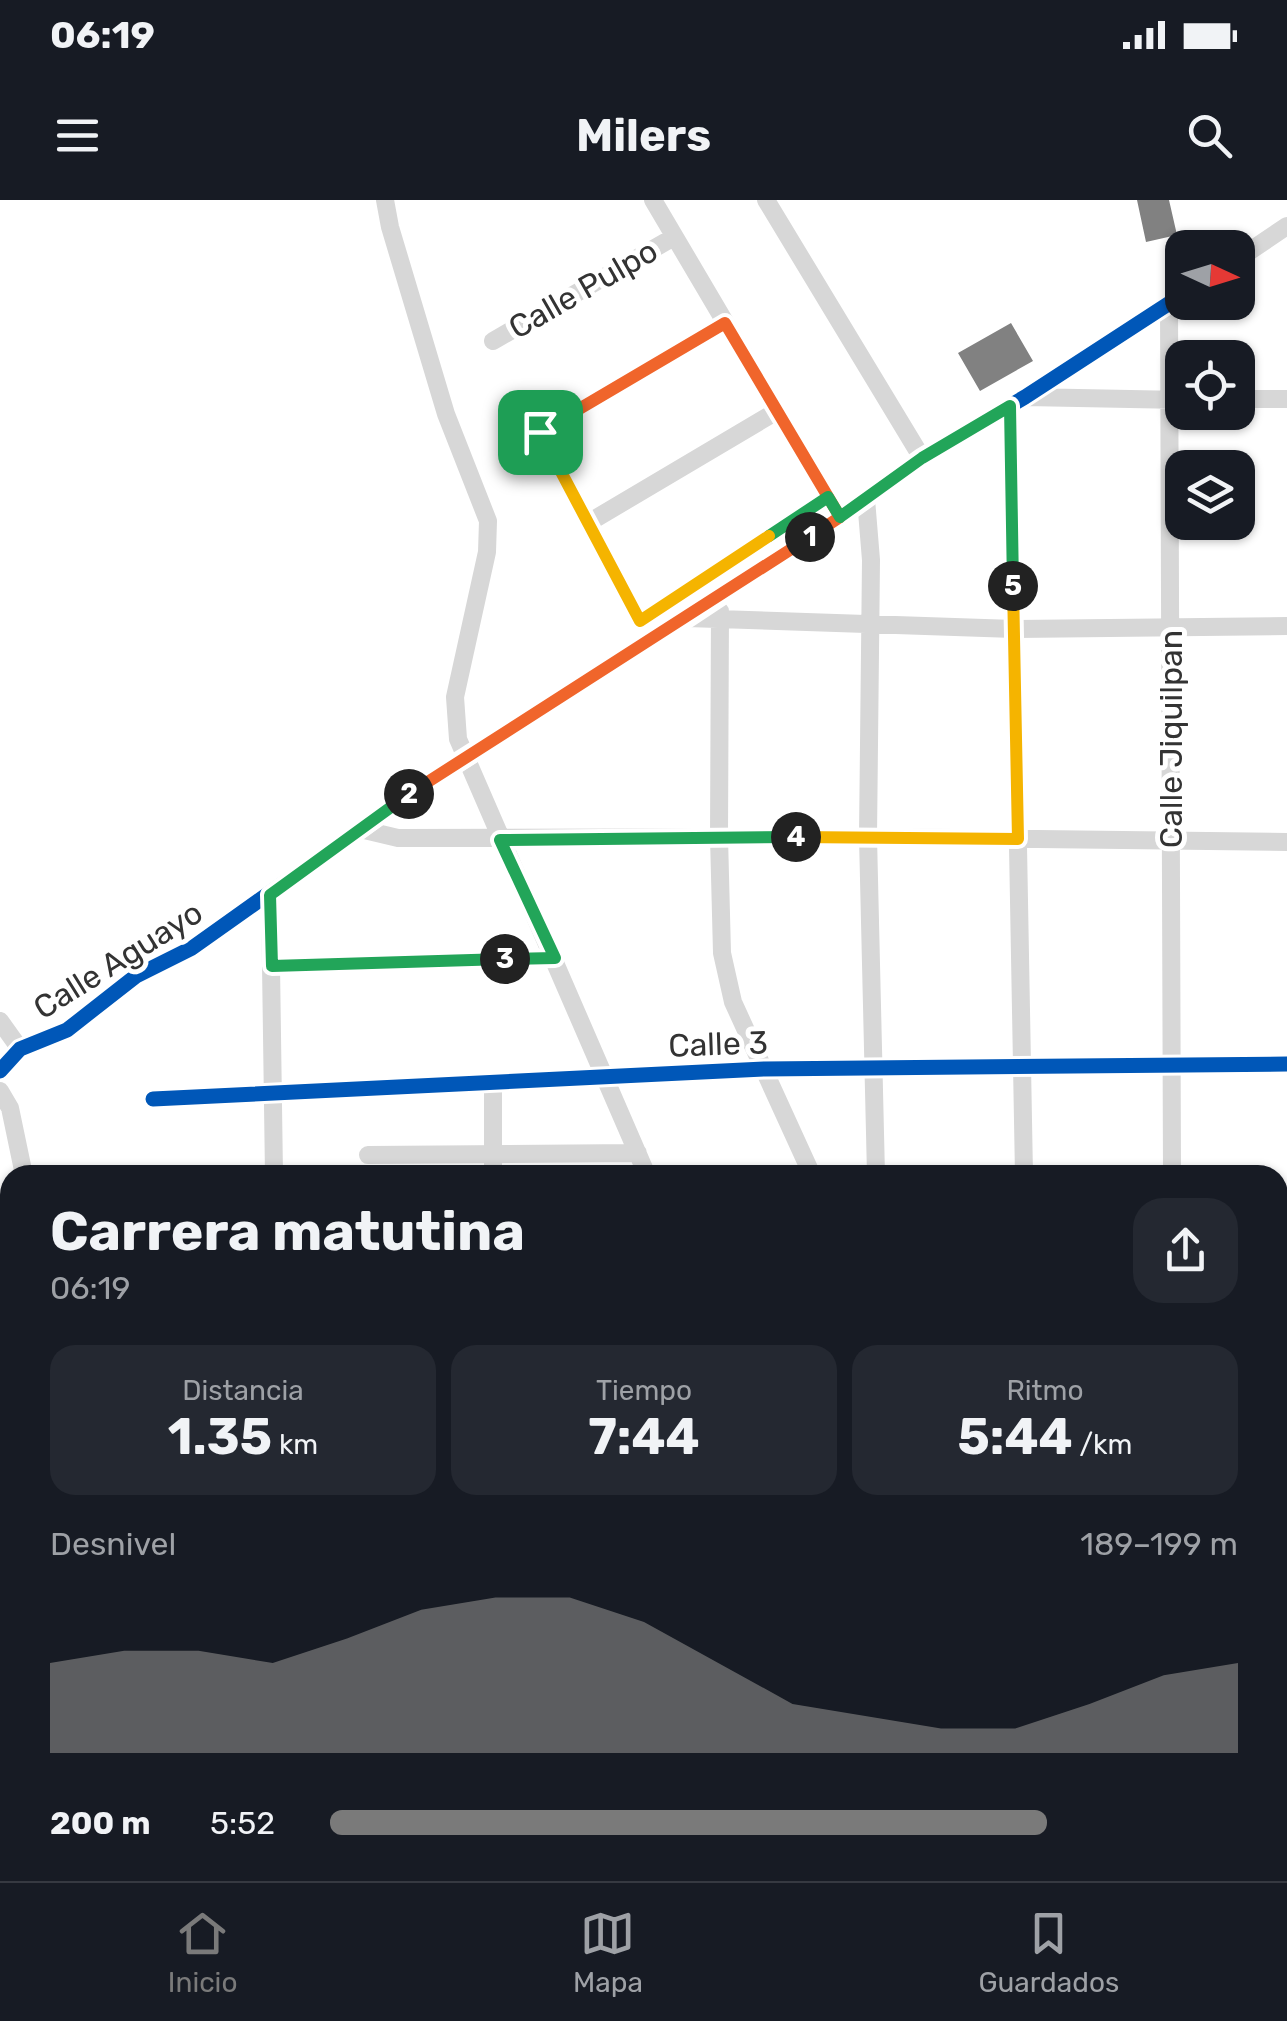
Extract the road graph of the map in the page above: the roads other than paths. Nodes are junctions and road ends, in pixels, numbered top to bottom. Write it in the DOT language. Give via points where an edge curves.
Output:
graph roads {
  1 [pos="385,200"];
  2 [pos="653,200"];
  3 [pos="766,200"];
  4 [pos="1287,226"];
  5 [pos="674,237"];
  6 [pos="1255,248"];
  7 [pos="1165,306"];
  8 [pos="725,323"];
  9 [pos="493,341"];
  10 [pos="1255,399"];
  11 [pos="1287,399"];
  12 [pos="1165,400"];
  13 [pos="1018,402"];
  14 [pos="777,411"];
  15 [pos="1175,430"];
  16 [pos="922,458"];
  17 [pos="828,497"];
  18 [pos="866,498"];
  19 [pos="840,517"];
  20 [pos="588,523"];
  21 [pos="720,596"];
  22 [pos="686,618"];
  23 [pos="720,621"];
  24 [pos="870,624"];
  25 [pos="1287,626"];
  26 [pos="1171,627"];
  27 [pos="1014,629"];
  28 [pos="465,760"];
  29 [pos="360,829"];
  30 [pos="719,837"];
  31 [pos="868,838"];
  32 [pos="1018,839"];
  33 [pos="500,840"];
  34 [pos="1171,842"];
  35 [pos="1287,842"];
  36 [pos="270,895"];
  37 [pos="555,958"];
  38 [pos="272,966"];
  39 [pos="0,1021"];
  40 [pos="20,1048"];
  41 [pos="1172,1064"];
  42 [pos="1287,1064"];
  43 [pos="1022,1066"];
  44 [pos="873,1068"];
  45 [pos="764,1069"];
  46 [pos="0,1072"];
  47 [pos="606,1077"];
  48 [pos="492,1082"];
  49 [pos="0,1091"];
  50 [pos="273,1092"];
  51 [pos="153,1099"];
  52 [pos="638,1153"];
  53 [pos="368,1155"];
  54 [pos="493,1155"];
  55 [pos="22,1165"];
  56 [pos="274,1165"];
  57 [pos="493,1165"];
  58 [pos="643,1165"];
  59 [pos="807,1165"];
  60 [pos="876,1165"];
  61 [pos="1024,1165"];
  62 [pos="1172,1165"];
  1 -- 28 [label="street" via="446,414 488,520 455,697"];
  2 -- 5 [label="street"];
  3 -- 16 [label="street"];
  4 -- 6 [label="street"];
  5 -- 8 [label="street"];
  5 -- 9 [label="street, Calle Pulpo"];
  7 -- 13 [label="street, Calle Aguayo"];
  8 -- 14 [label="street"];
  8 -- 20 [label="street" via="540,432"];
  10 -- 11 [label="street"];
  12 -- 13 [label="street"];
  13 -- 16 [label="street, Calle Aguayo"];
  13 -- 27 [label="street"];
  14 -- 17 [label="street"];
  14 -- 20 [label="street"];
  15 -- 26 [label="street, Calle Jiquilpan"];
  16 -- 18 [label="street, Calle Aguayo"];
  17 -- 19 [label="street"];
  17 -- 20 [label="street" via="640,621"];
  18 -- 19 [label="street, Calle Aguayo"];
  18 -- 24 [label="street"];
  19 -- 21 [label="street, Calle Aguayo"];
  21 -- 22 [label="street, Calle Aguayo"];
  21 -- 23 [label="street"];
  22 -- 23 [label="street"];
  22 -- 28 [label="street, Calle Aguayo"];
  23 -- 24 [label="street"];
  23 -- 30 [label="street"];
  24 -- 27 [label="street"];
  24 -- 31 [label="street"];
  25 -- 26 [label="street"];
  26 -- 27 [label="street"];
  26 -- 34 [label="street, Calle Jiquilpan"];
  27 -- 32 [label="street"];
  28 -- 29 [label="street, Calle Aguayo"];
  28 -- 33 [label="street"];
  29 -- 33 [label="street" via="398,838"];
  29 -- 36 [label="street, Calle Aguayo"];
  30 -- 31 [label="street"];
  30 -- 33 [label="street"];
  30 -- 45 [label="street" via="724,972"];
  31 -- 32 [label="street"];
  31 -- 44 [label="street"];
  32 -- 34 [label="street"];
  32 -- 43 [label="street"];
  33 -- 37 [label="street"];
  34 -- 35 [label="street"];
  34 -- 41 [label="street, Calle Jiquilpan"];
  36 -- 38 [label="street"];
  36 -- 40 [label="street, Calle Aguayo" via="184,953 142,972 67,1030"];
  37 -- 38 [label="street"];
  37 -- 47 [label="street"];
  38 -- 50 [label="street"];
  39 -- 40 [label="street"];
  40 -- 46 [label="street, Calle Aguayo"];
  41 -- 42 [label="street, Calle 3"];
  41 -- 43 [label="street, Calle 3"];
  41 -- 62 [label="street, Calle Jiquilpan"];
  43 -- 44 [label="street, Calle 3"];
  43 -- 61 [label="street"];
  44 -- 45 [label="street, Calle 3"];
  44 -- 60 [label="street"];
  45 -- 47 [label="street, Calle 3"];
  45 -- 59 [label="street"];
  47 -- 48 [label="street, Calle 3"];
  47 -- 52 [label="street"];
  48 -- 50 [label="street, Calle 3"];
  48 -- 54 [label="street"];
  49 -- 55 [label="street"];
  50 -- 51 [label="street, Calle 3"];
  50 -- 56 [label="street"];
  52 -- 54 [label="street"];
  52 -- 58 [label="street"];
  53 -- 54 [label="street"];
  54 -- 57 [label="street"];
}
